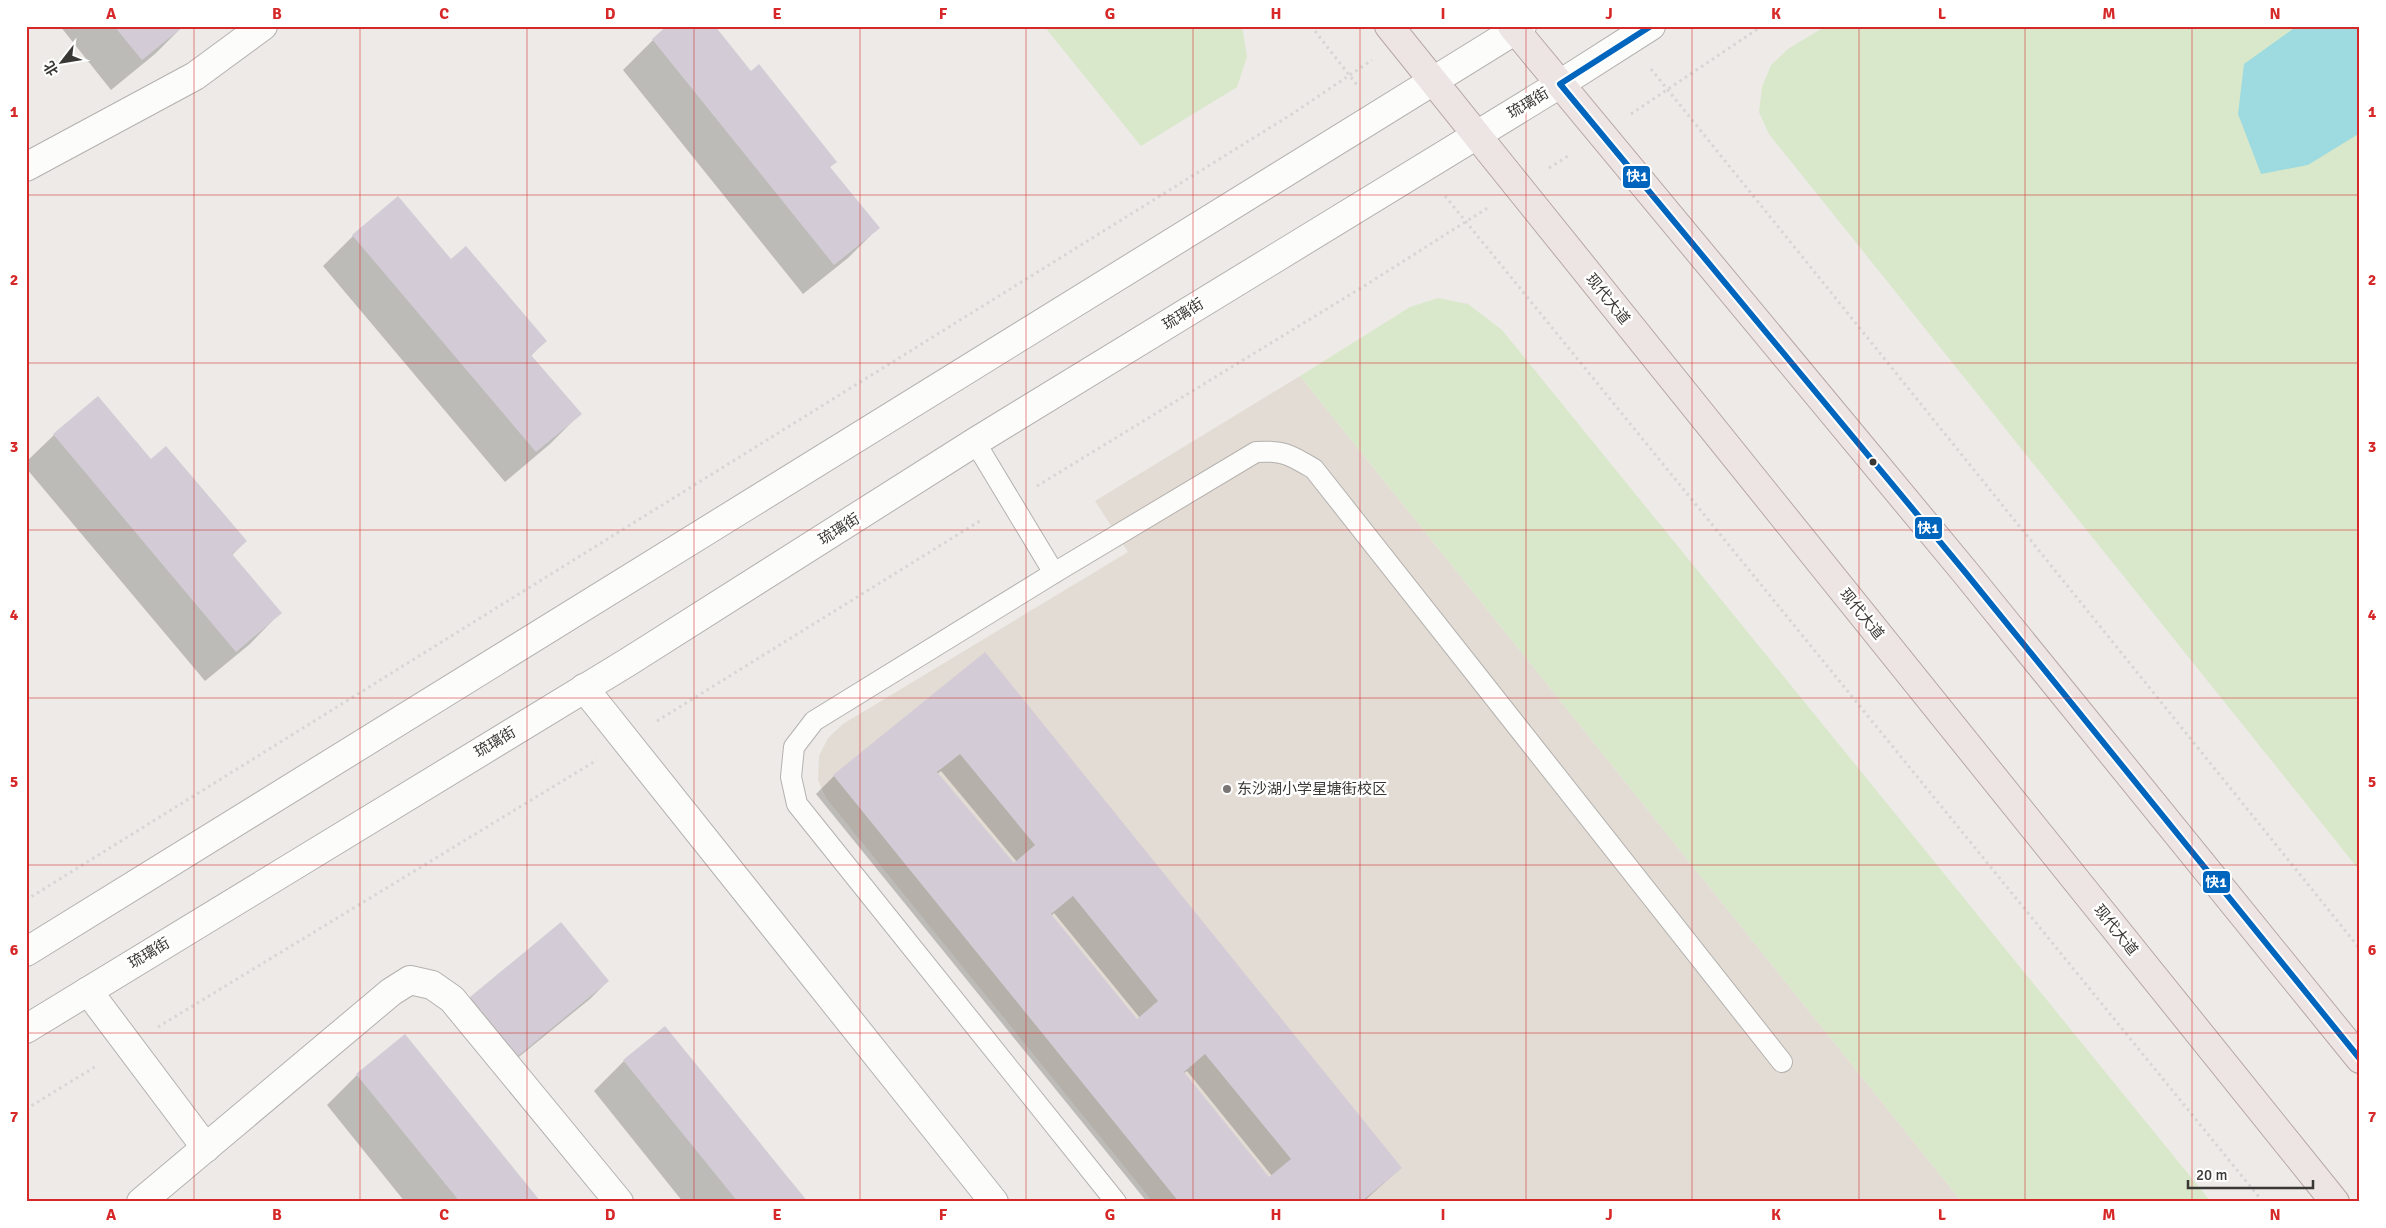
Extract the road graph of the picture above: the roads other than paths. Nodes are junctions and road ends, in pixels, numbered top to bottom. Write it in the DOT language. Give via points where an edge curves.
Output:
graph roads {
  1 [pos="263,26"];
  2 [pos="1651,26"];
  3 [pos="1517,28"];
  4 [pos="1395,34"];
  5 [pos="1432,80"];
  6 [pos="1560,84"];
  7 [pos="1475,134"];
  8 [pos="26,167"];
  9 [pos="976,442"];
  10 [pos="1054,573"];
  11 [pos="584,688"];
  12 [pos="26,952"];
  13 [pos="88,991"];
  14 [pos="26,1029"];
  15 [pos="2360,1059"];
  16 [pos="1782,1062"];
  17 [pos="206,1148"];
  18 [pos="141,1202"];
  19 [pos="619,1202"];
  20 [pos="994,1202"];
  21 [pos="1116,1202"];
  22 [pos="2335,1202"];
  1 -- 8 [label="main road" via="195,76"];
  2 -- 6 [label="main road, 琉璃街"];
  3 -- 5 [label="main road"];
  3 -- 6 [label="main road"];
  4 -- 5 [label="main road, 现代大道"];
  5 -- 7 [label="main road, 现代大道"];
  5 -- 12 [label="main road"];
  6 -- 7 [label="main road, 琉璃街"];
  6 -- 15 [label="main road" via="1965,572"];
  7 -- 9 [label="main road, 琉璃街"];
  7 -- 22 [label="main road, 现代大道"];
  9 -- 10 [label="lane"];
  9 -- 11 [label="main road, 琉璃街"];
  10 -- 16 [label="lane" via="1256,452 1276,451 1314,469"];
  10 -- 21 [label="lane" via="814,721 794,747 791,777 797,804"];
  11 -- 13 [label="main road, 琉璃街"];
  11 -- 20 [label="main road"];
  13 -- 14 [label="main road, 琉璃街"];
  13 -- 17 [label="main road"];
  17 -- 18 [label="main road"];
  17 -- 19 [label="main road" via="391,992 410,980 432,985 452,999"];
}
